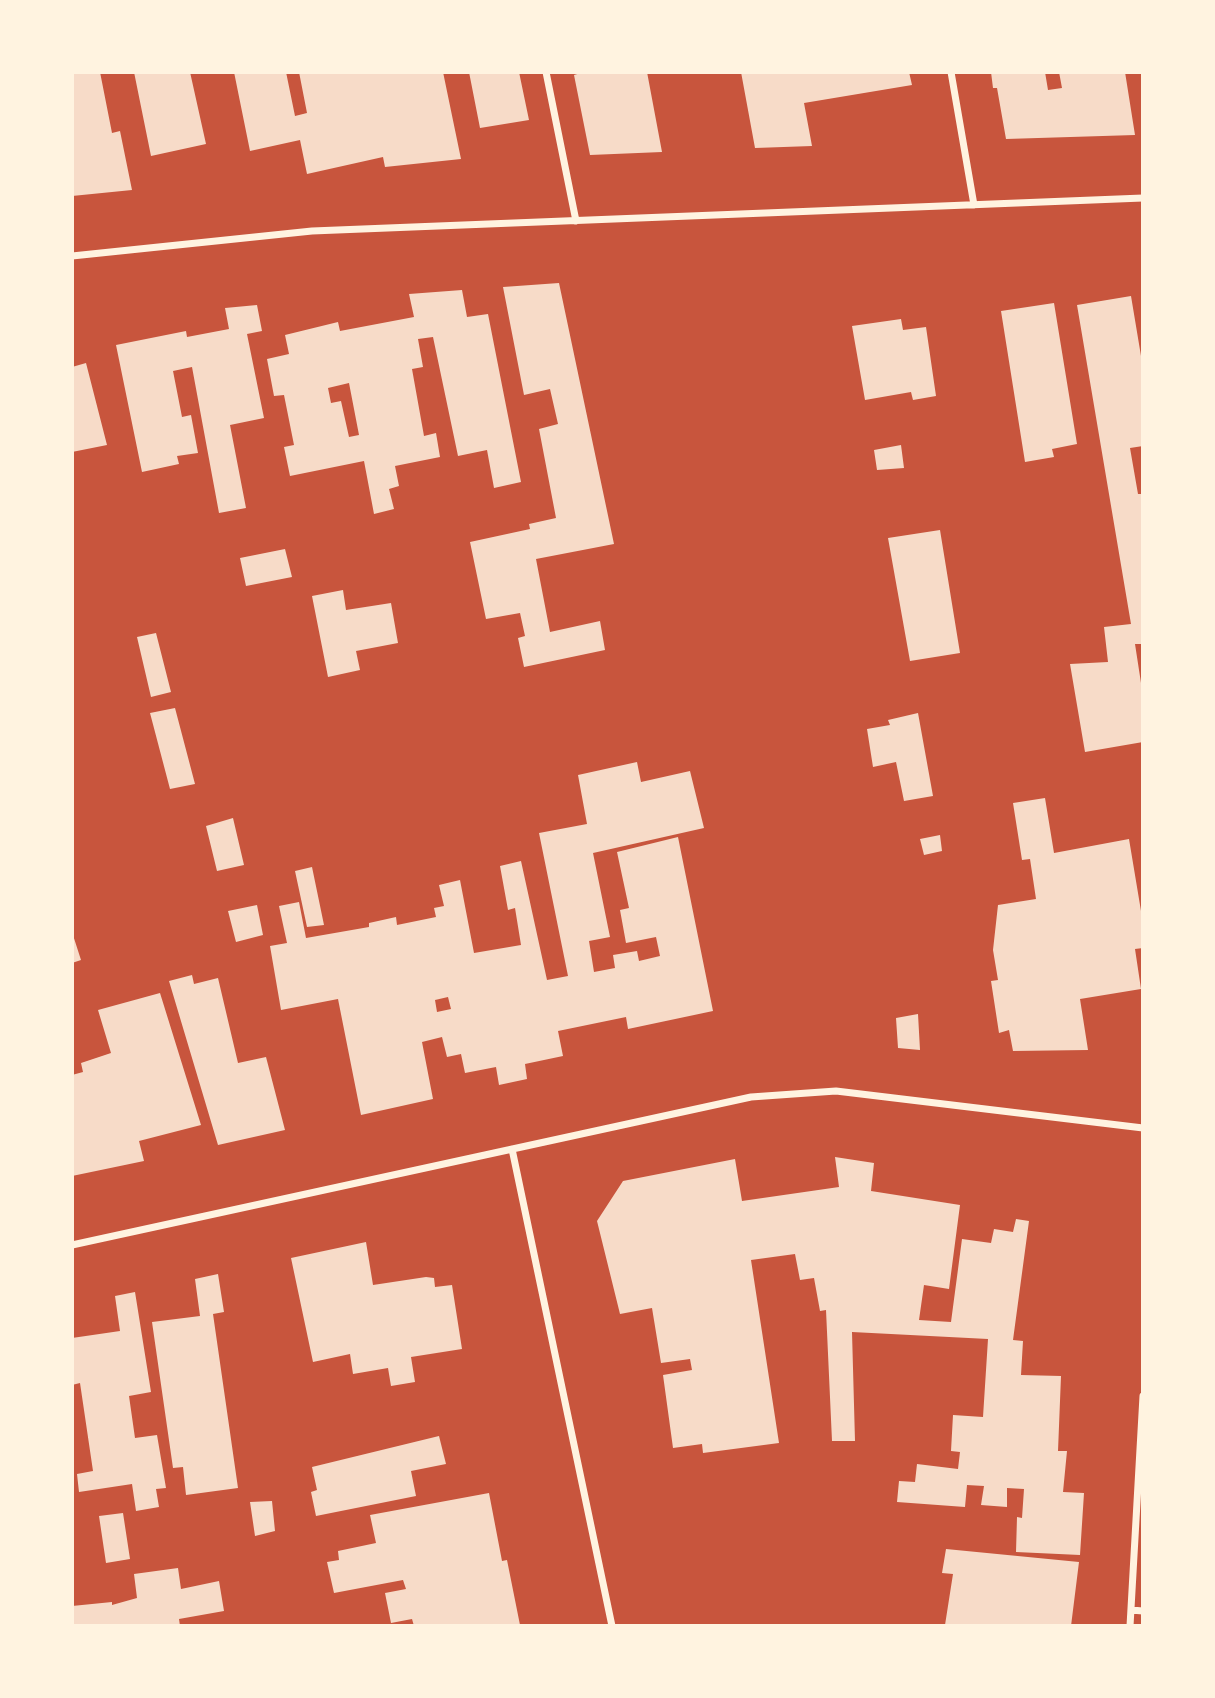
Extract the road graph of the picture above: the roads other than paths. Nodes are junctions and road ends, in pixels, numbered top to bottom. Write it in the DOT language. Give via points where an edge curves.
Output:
graph roads {
  1 [pos="546,72"];
  2 [pos="951,72"];
  3 [pos="1143,198"];
  4 [pos="974,205"];
  5 [pos="576,221"];
  6 [pos="72,256"];
  7 [pos="1143,1128"];
  8 [pos="512,1149"];
  9 [pos="72,1245"];
  10 [pos="1143,1396"];
  11 [pos="1131,1610"];
  12 [pos="1143,1611"];
  13 [pos="612,1626"];
  14 [pos="1130,1626"];
  1 -- 5 [label="street"];
  2 -- 4 [label="street"];
  3 -- 4 [label="street"];
  4 -- 5 [label="street"];
  5 -- 6 [label="street" via="312,231"];
  7 -- 8 [label="street" via="836,1091 751,1097"];
  8 -- 9 [label="street"];
  8 -- 13 [label="street"];
  10 -- 11 [label="street"];
  11 -- 12 [label="street"];
  11 -- 14 [label="street"];
}
